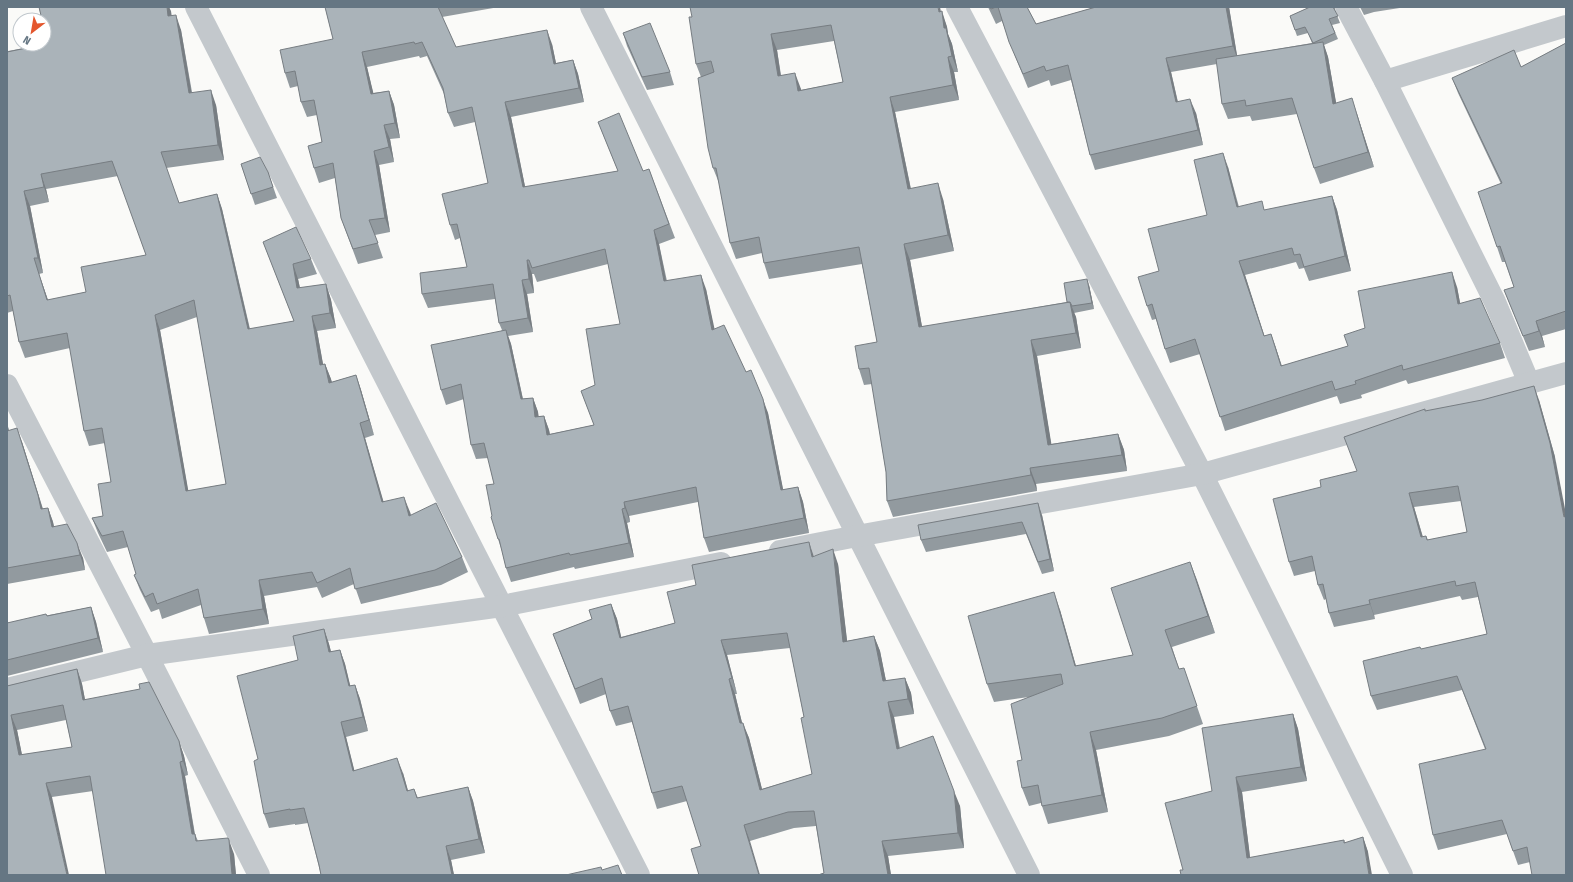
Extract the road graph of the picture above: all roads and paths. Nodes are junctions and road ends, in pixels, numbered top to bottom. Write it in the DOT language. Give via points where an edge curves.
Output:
graph roads {
  1 [pos="196,7"];
  2 [pos="591,7"];
  3 [pos="957,7"];
  4 [pos="1346,7"];
  5 [pos="1566,26"];
  6 [pos="1385,81"];
  7 [pos="1566,373"];
  8 [pos="1529,383"];
  9 [pos="7,386"];
  10 [pos="1202,474"];
  11 [pos="857,536"];
  12 [pos="764,554"];
  13 [pos="741,559"];
  14 [pos="502,606"];
  15 [pos="147,655"];
  16 [pos="7,689"];
  17 [pos="259,875"];
  18 [pos="639,875"];
  19 [pos="1029,875"];
  20 [pos="1402,875"];
  1 -- 14 [label="street"];
  2 -- 11 [label="street"];
  3 -- 10 [label="street"];
  4 -- 6 [label="street"];
  5 -- 6 [label="street"];
  6 -- 8 [label="street" via="1495,302"];
  7 -- 8 [label="street"];
  8 -- 10 [label="street"];
  9 -- 15 [label="street"];
  10 -- 11 [label="street"];
  10 -- 20 [label="street"];
  11 -- 12 [label="street"];
  11 -- 19 [label="street"];
  13 -- 14 [label="street"];
  14 -- 15 [label="street"];
  14 -- 18 [label="street"];
  15 -- 16 [label="street"];
  15 -- 17 [label="street"];
}
